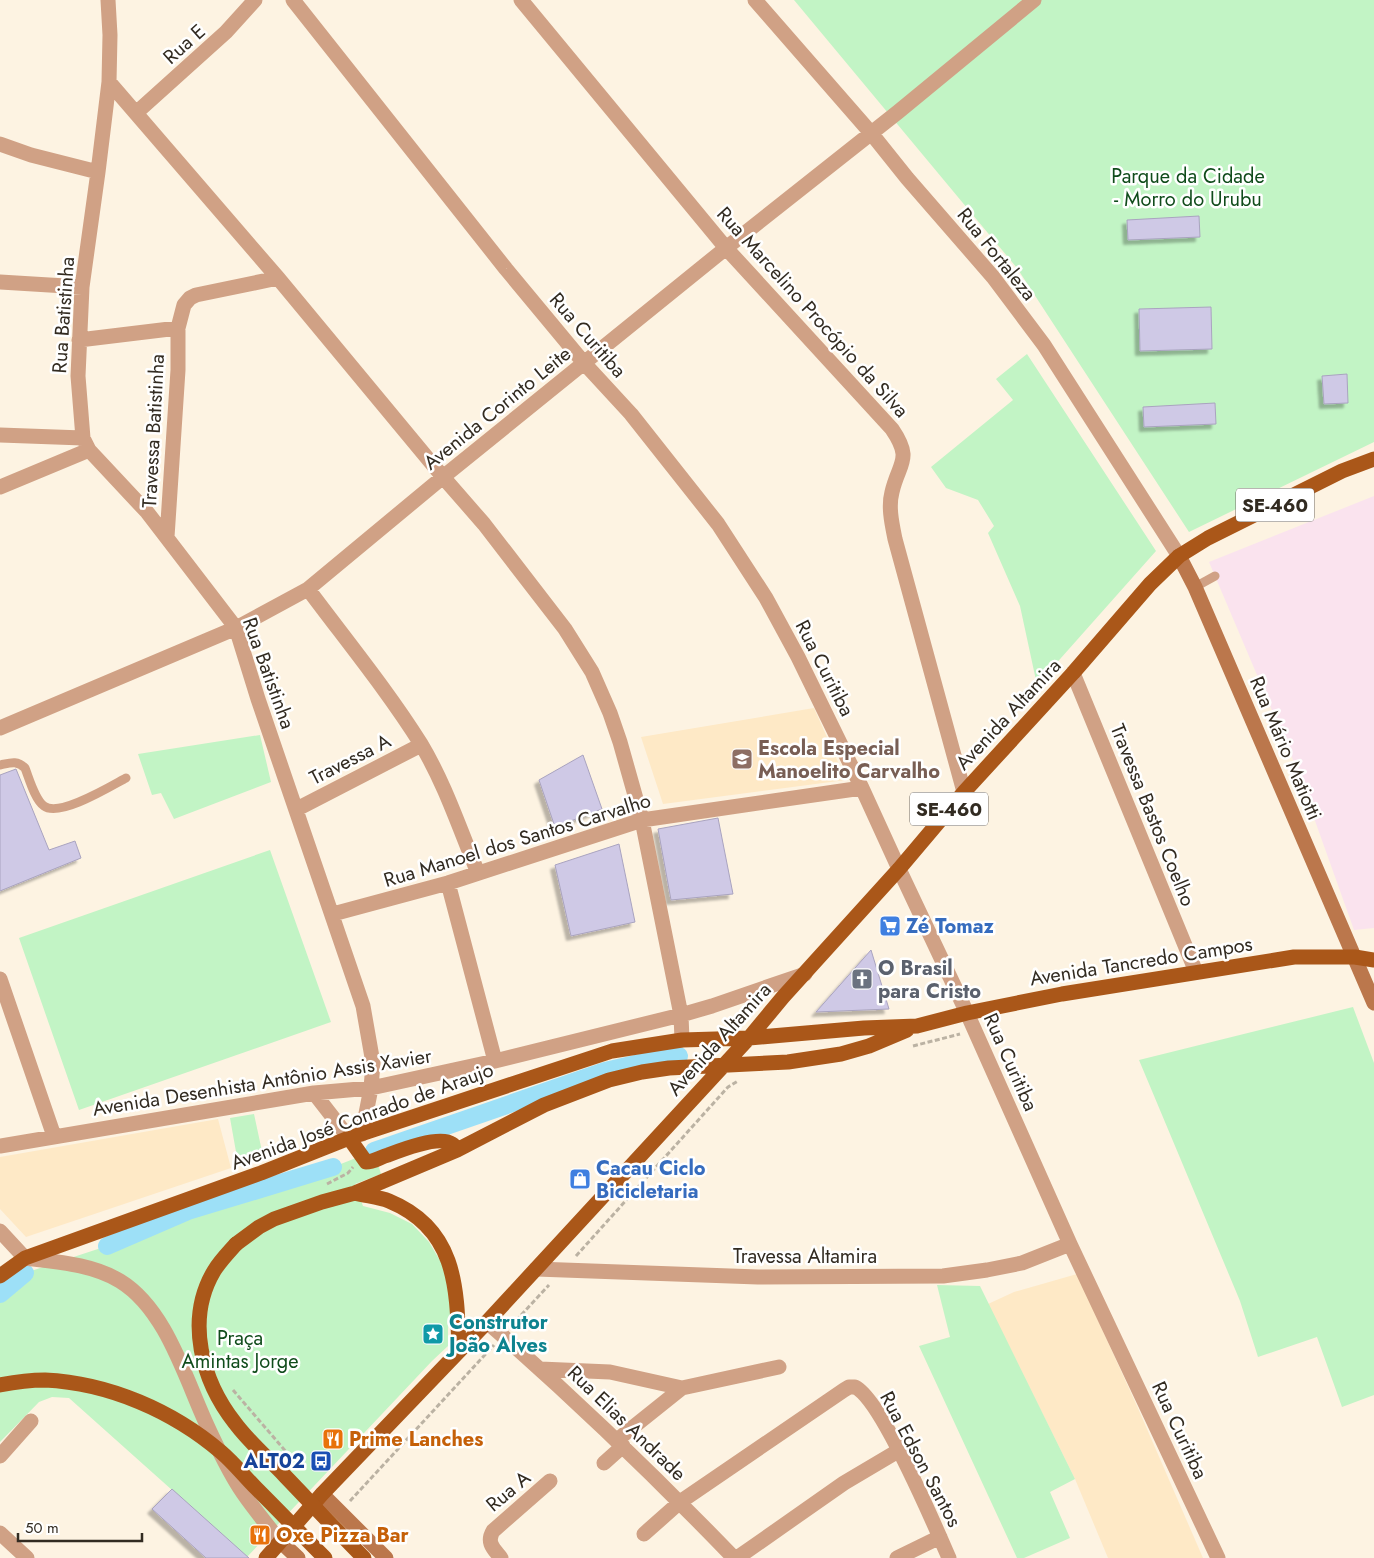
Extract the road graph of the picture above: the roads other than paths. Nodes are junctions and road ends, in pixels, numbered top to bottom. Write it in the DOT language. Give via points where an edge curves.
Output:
graph roads {
  1 [pos="108,0"];
  2 [pos="255,0"];
  3 [pos="293,0"];
  4 [pos="521,0"];
  5 [pos="755,0"];
  6 [pos="1034,0"];
  7 [pos="109,82"];
  8 [pos="136,113"];
  9 [pos="871,132"];
  10 [pos="0,144"];
  11 [pos="98,172"];
  12 [pos="726,248"];
  13 [pos="278,278"];
  14 [pos="0,282"];
  15 [pos="82,287"];
  16 [pos="178,328"];
  17 [pos="79,340"];
  18 [pos="584,363"];
  19 [pos="0,434"];
  20 [pos="86,444"];
  21 [pos="1374,459"];
  22 [pos="444,477"];
  23 [pos="0,487"];
  24 [pos="167,537"];
  25 [pos="1179,556"];
  26 [pos="1215,576"];
  27 [pos="1195,587"];
  28 [pos="308,589"];
  29 [pos="236,628"];
  30 [pos="1073,673"];
  31 [pos="0,728"];
  32 [pos="421,745"];
  33 [pos="0,765"];
  34 [pos="126,778"];
  35 [pos="862,788"];
  36 [pos="964,792"];
  37 [pos="297,809"];
  38 [pos="642,820"];
  39 [pos="899,870"];
  40 [pos="478,873"];
  41 [pos="448,883"];
  42 [pos="333,914"];
  43 [pos="1355,957"];
  44 [pos="1374,960"];
  45 [pos="1196,972"];
  46 [pos="805,974"];
  47 [pos="0,979"];
  48 [pos="1374,1003"];
  49 [pos="968,1013"];
  50 [pos="681,1015"];
  51 [pos="917,1026"];
  52 [pos="749,1038"];
  53 [pos="682,1040"];
  54 [pos="495,1061"];
  55 [pos="722,1066"];
  56 [pos="371,1088"];
  57 [pos="314,1094"];
  58 [pos="54,1136"];
  59 [pos="352,1137"];
  60 [pos="0,1146"];
  61 [pos="457,1150"];
  62 [pos="355,1193"];
  63 [pos="0,1231"];
  64 [pos="1070,1244"];
  65 [pos="25,1258"];
  66 [pos="536,1269"];
  67 [pos="0,1276"];
  68 [pos="487,1322"];
  69 [pos="460,1351"];
  70 [pos="779,1366"];
  71 [pos="540,1369"];
  72 [pos="0,1385"];
  73 [pos="682,1388"];
  74 [pos="31,1421"];
  75 [pos="620,1443"];
  76 [pos="898,1451"];
  77 [pos="0,1456"];
  78 [pos="604,1462"];
  79 [pos="550,1481"];
  80 [pos="322,1494"];
  81 [pos="680,1502"];
  82 [pos="0,1533"];
  83 [pos="644,1534"];
  84 [pos="940,1537"];
  85 [pos="280,1541"];
  86 [pos="27,1558"];
  87 [pos="266,1558"];
  88 [pos="298,1558"];
  89 [pos="325,1558"];
  90 [pos="364,1558"];
  91 [pos="386,1558"];
  92 [pos="501,1558"];
  93 [pos="735,1558"];
  94 [pos="897,1558"];
  95 [pos="949,1558"];
  96 [pos="1218,1558"];
  1 -- 7 [label="street"];
  2 -- 8 [label="street, Rua E" via="226,32"];
  3 -- 18 [label="street, Rua Curitiba"];
  4 -- 12 [label="street, Rua Marcelino Procópio da Silva"];
  5 -- 9 [label="street, Rua Fortaleza"];
  6 -- 9 [label="street, Avenida Corinto Leite"];
  7 -- 8 [label="street"];
  7 -- 11 [label="street"];
  8 -- 13 [label="street"];
  9 -- 12 [label="street, Avenida Corinto Leite"];
  9 -- 25 [label="street, Rua Fortaleza" via="993,277 1044,345"];
  10 -- 11 [label="street"];
  11 -- 15 [label="street, Rua Batistinha"];
  12 -- 18 [label="street, Avenida Corinto Leite"];
  12 -- 36 [label="street, Rua Marcelino Procópio da Silva" via="899,440 904,459 890,500 894,539"];
  13 -- 16 [label="street, Travessa Batistinha" via="192,296 184,305"];
  13 -- 22 [label="street"];
  14 -- 15 [label="street"];
  15 -- 17 [label="street, Rua Batistinha"];
  16 -- 17 [label="street, Travessa Batistinha"];
  16 -- 24 [label="street, Travessa Batistinha"];
  17 -- 20 [label="street, Rua Batistinha" via="78,376"];
  18 -- 22 [label="street, Avenida Corinto Leite"];
  18 -- 35 [label="street, Rua Curitiba" via="631,414 739,555 798,656"];
  19 -- 20 [label="street"];
  20 -- 23 [label="street"];
  20 -- 24 [label="street, Rua Batistinha"];
  21 -- 25 [label="main road, SE-460" via="1208,538"];
  22 -- 28 [label="street, Avenida Corinto Leite"];
  22 -- 38 [label="street" via="527,577 592,672 620,742"];
  24 -- 29 [label="street, Rua Batistinha"];
  25 -- 27 [label="main road, Rua Mário Matiotti"];
  25 -- 30 [label="main road, Avenida Altamira / SE-460" via="1150,584"];
  26 -- 27 [label="lane"];
  27 -- 43 [label="main road, Rua Mário Matiotti"];
  28 -- 29 [label="street, Avenida Corinto Leite"];
  28 -- 32 [label="street"];
  29 -- 31 [label="street, Avenida Corinto Leite"];
  29 -- 37 [label="street, Rua Batistinha"];
  30 -- 36 [label="main road, Avenida Altamira / SE-460"];
  30 -- 45 [label="street, Travessa Bastos Coelho"];
  32 -- 37 [label="street, Travessa A"];
  32 -- 40 [label="street" via="439,779"];
  33 -- 34 [label="lane" via="13,762 26,768 38,800 45,808 51,809 81,802"];
  35 -- 38 [label="street, Rua Manoel dos Santos Carvalho"];
  35 -- 39 [label="street, Rua Curitiba"];
  36 -- 39 [label="main road, Avenida Altamira / SE-460"];
  37 -- 42 [label="street, Rua Batistinha"];
  38 -- 40 [label="street, Rua Manoel dos Santos Carvalho"];
  38 -- 50 [label="street"];
  39 -- 46 [label="main road, Avenida Altamira / SE-460"];
  39 -- 49 [label="street, Rua Curitiba"];
  40 -- 41 [label="street, Rua Manoel dos Santos Carvalho"];
  41 -- 42 [label="street, Rua Manoel dos Santos Carvalho"];
  41 -- 54 [label="street"];
  42 -- 56 [label="street, Rua Batistinha" via="363,1006 373,1063"];
  43 -- 44 [label="main road, Avenida Tancredo Campos"];
  43 -- 45 [label="main road, Avenida Tancredo Campos" via="1294,956"];
  43 -- 48 [label="main road, Rua Mário Matiotti"];
  45 -- 49 [label="main road, Avenida Tancredo Campos"];
  46 -- 50 [label="street, Avenida Desenhista Antônio Assis Xavier"];
  46 -- 52 [label="main road, Avenida Altamira / SE-460"];
  47 -- 58 [label="street"];
  49 -- 51 [label="main road, Avenida Tancredo Campos"];
  49 -- 64 [label="street, Rua Curitiba"];
  50 -- 53 [label="street"];
  50 -- 54 [label="street, Avenida Desenhista Antônio Assis Xavier"];
  51 -- 52 [label="main road, Avenida Tancredo Campos"];
  51 -- 55 [label="main road, Avenida Tancredo Campos" via="841,1054 788,1062"];
  52 -- 53 [label="main road, Avenida José Conrado de Araujo"];
  52 -- 55 [label="main road, Avenida Altamira / SE-460"];
  53 -- 59 [label="main road, Avenida José Conrado de Araujo" via="612,1051"];
  54 -- 56 [label="street, Avenida Desenhista Antônio Assis Xavier"];
  55 -- 61 [label="main road" via="660,1069 609,1080 544,1105"];
  55 -- 66 [label="main road, Avenida Altamira / SE-460"];
  56 -- 57 [label="street, Avenida Desenhista Antônio Assis Xavier"];
  56 -- 59 [label="street, Rua Batistinha"];
  57 -- 58 [label="street, Avenida Desenhista Antônio Assis Xavier"];
  57 -- 59 [label="street"];
  58 -- 60 [label="street, Avenida Desenhista Antônio Assis Xavier"];
  59 -- 61 [label="main road" via="366,1162 433,1142 452,1143"];
  59 -- 65 [label="main road, Avenida José Conrado de Araujo"];
  61 -- 62 [label="main road"];
  62 -- 69 [label="main road" via="388,1201 421,1220 447,1254 458,1312"];
  62 -- 90 [label="main road, bridge" via="274,1219 236,1244 210,1278 202,1301 199,1338 205,1365 235,1424"];
  63 -- 65 [label="street"];
  64 -- 66 [label="street, Travessa Altamira" via="1022,1263 942,1276 758,1278"];
  64 -- 96 [label="street, Rua Curitiba"];
  65 -- 67 [label="main road, Avenida José Conrado de Araujo"];
  65 -- 85 [label="street" via="76,1265 106,1274 145,1301 170,1340 201,1413 242,1491"];
  66 -- 68 [label="main road, Avenida Altamira / SE-460"];
  68 -- 69 [label="main road, Avenida Altamira / SE-460"];
  68 -- 71 [label="street, Rua Elias Andrade"];
  69 -- 80 [label="main road, Avenida Altamira / SE-460"];
  70 -- 73 [label="street"];
  71 -- 73 [label="street" via="610,1372"];
  71 -- 75 [label="street, Rua Elias Andrade"];
  72 -- 89 [label="main road, bridge" via="44,1380 103,1389 176,1421 199,1434 223,1454"];
  73 -- 75 [label="street"];
  74 -- 77 [label="street"];
  75 -- 78 [label="street"];
  75 -- 81 [label="street, Rua Elias Andrade"];
  76 -- 81 [label="street, Rua Edson Santos" via="868,1399 857,1388 850,1387"];
  76 -- 84 [label="street, Rua Edson Santos"];
  76 -- 93 [label="street" via="844,1483"];
  79 -- 92 [label="street, Rua A" via="493,1531 490,1544"];
  80 -- 85 [label="main road, Avenida Altamira / SE-460"];
  80 -- 91 [label="main road"];
  81 -- 83 [label="street"];
  81 -- 93 [label="street, Rua Elias Andrade"];
  82 -- 86 [label="street"];
  84 -- 94 [label="street"];
  84 -- 95 [label="street, Rua Edson Santos"];
  85 -- 87 [label="main road, SE-460"];
  85 -- 88 [label="main road"];
}
